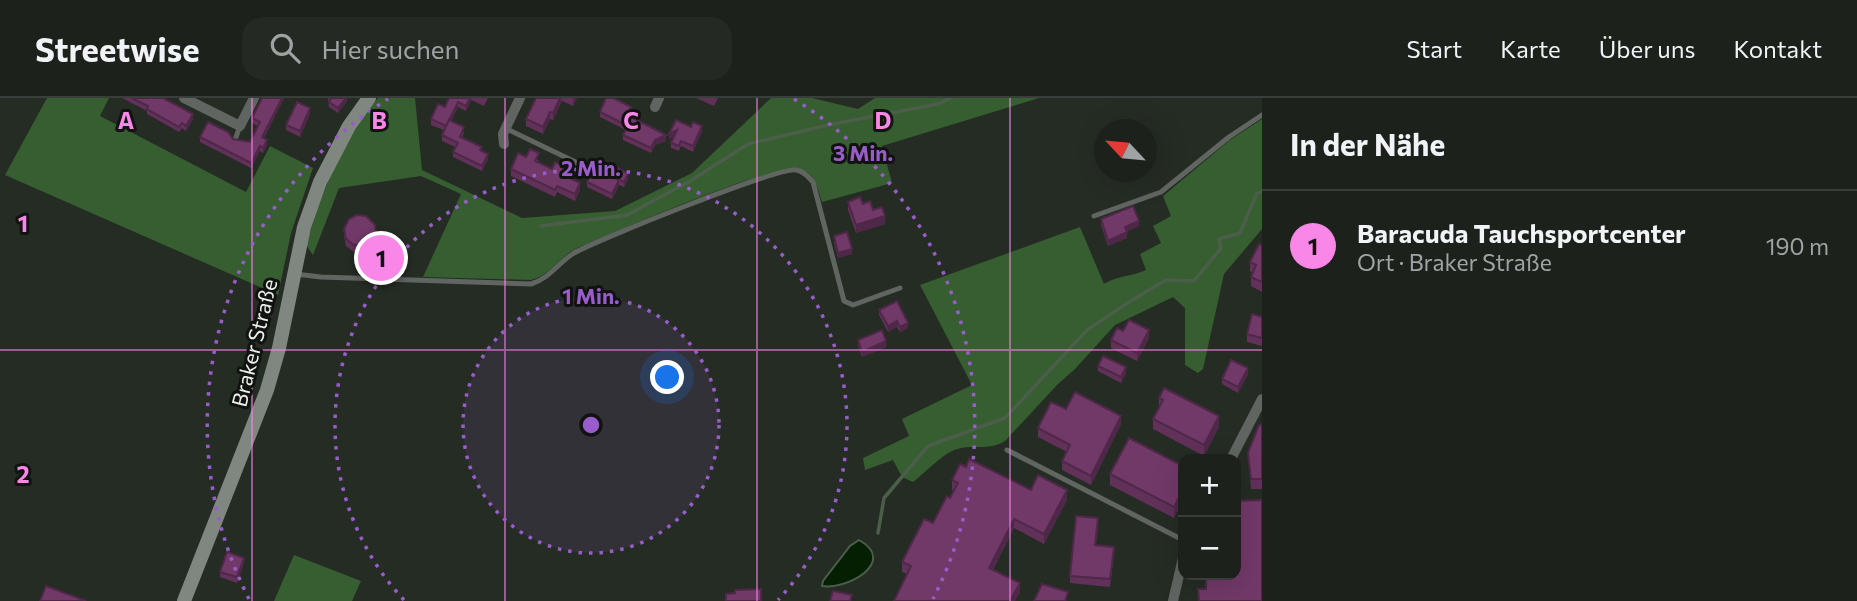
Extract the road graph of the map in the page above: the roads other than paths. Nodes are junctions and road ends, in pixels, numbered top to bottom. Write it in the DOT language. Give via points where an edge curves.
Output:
graph roads {
  1 [pos="184,98"];
  2 [pos="254,98"];
  3 [pos="369,98"];
  4 [pos="520,98"];
  5 [pos="1262,115"];
  6 [pos="240,126"];
  7 [pos="505,128"];
  8 [pos="235,141"];
  9 [pos="504,145"];
  10 [pos="590,169"];
  11 [pos="1094,216"];
  12 [pos="294,274"];
  13 [pos="900,288"];
  14 [pos="1262,399"];
  15 [pos="1007,450"];
  16 [pos="1234,454"];
  17 [pos="1178,537"];
  18 [pos="1178,580"];
  19 [pos="184,601"];
  20 [pos="1173,601"];
  1 -- 6 [label="street"];
  2 -- 6 [label="street"];
  3 -- 12 [label="main road, Braker Straße" via="320,182"];
  4 -- 7 [label="street"];
  5 -- 11 [label="lane" via="1228,136 1161,192"];
  6 -- 8 [label="lane"];
  7 -- 9 [label="street"];
  7 -- 10 [label="lane"];
  12 -- 13 [label="lane" via="531,284 576,252 705,199 796,170 813,183 847,304"];
  12 -- 19 [label="main road, Braker Straße" via="267,390"];
  14 -- 16 [label="street"];
  15 -- 17 [label="lane"];
  18 -- 20 [label="street"];
}
